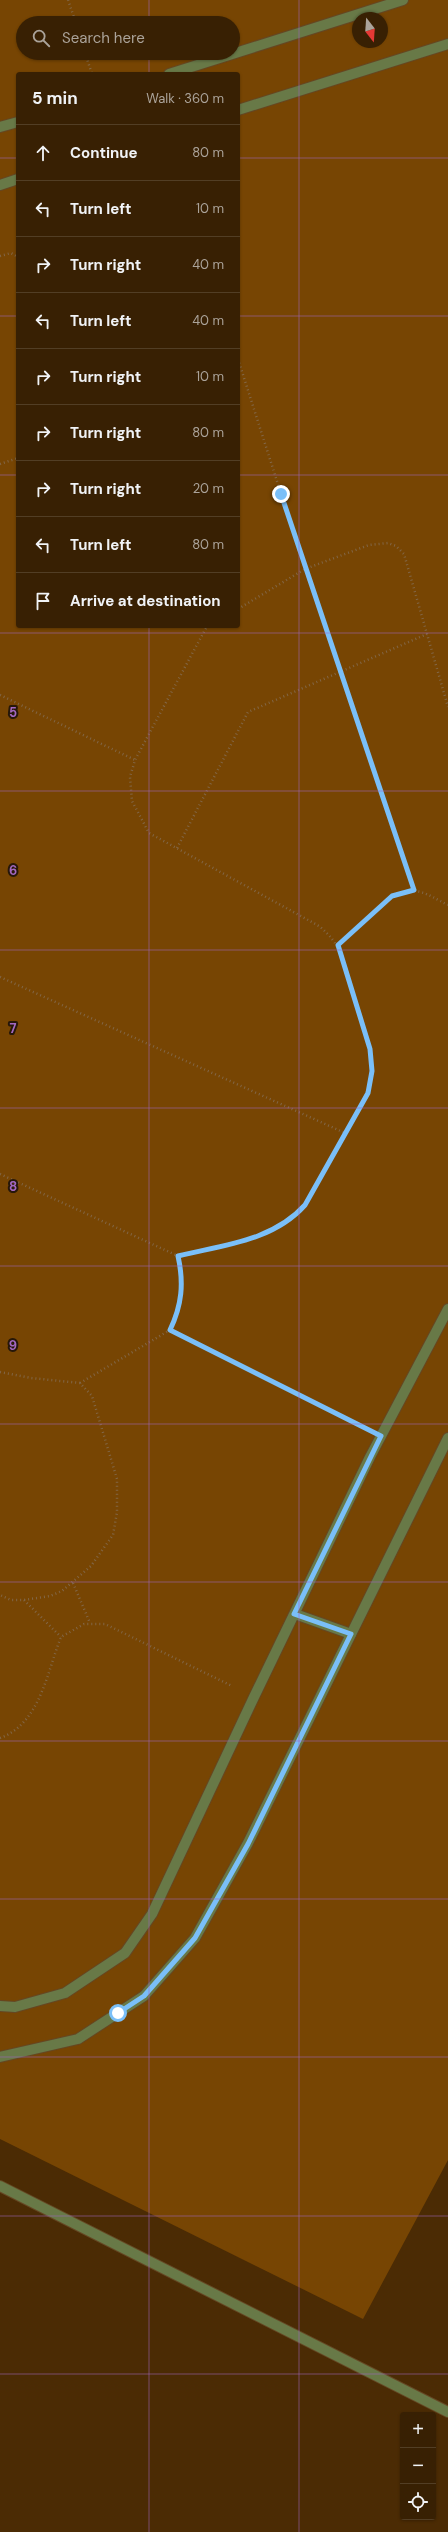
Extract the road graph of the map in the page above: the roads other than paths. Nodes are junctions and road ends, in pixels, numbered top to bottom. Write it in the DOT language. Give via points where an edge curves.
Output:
graph roads {
  1 [pos="403,0"];
  2 [pos="448,44"];
  3 [pos="240,52"];
  4 [pos="213,60"];
  5 [pos="175,72"];
  6 [pos="240,109"];
  7 [pos="16,123"];
  8 [pos="0,127"];
  9 [pos="16,180"];
  10 [pos="0,185"];
  11 [pos="448,1309"];
  12 [pos="448,1438"];
  13 [pos="294,1614"];
  14 [pos="351,1634"];
  15 [pos="0,2006"];
  16 [pos="0,2058"];
  17 [pos="0,2186"];
  18 [pos="448,2412"];
  1 -- 3 [label="street"];
  2 -- 6 [label="street"];
  4 -- 5 [label="street"];
  7 -- 8 [label="street"];
  9 -- 10 [label="street"];
  11 -- 13 [label="street" via="381,1436"];
  12 -- 14 [label="street"];
  13 -- 14 [label="street"];
  13 -- 15 [label="street" via="152,1914 124,1953 66,1993 15,2007"];
  14 -- 16 [label="street" via="248,1844 195,1938 144,1996 78,2039"];
  17 -- 18 [label="street"];
}
